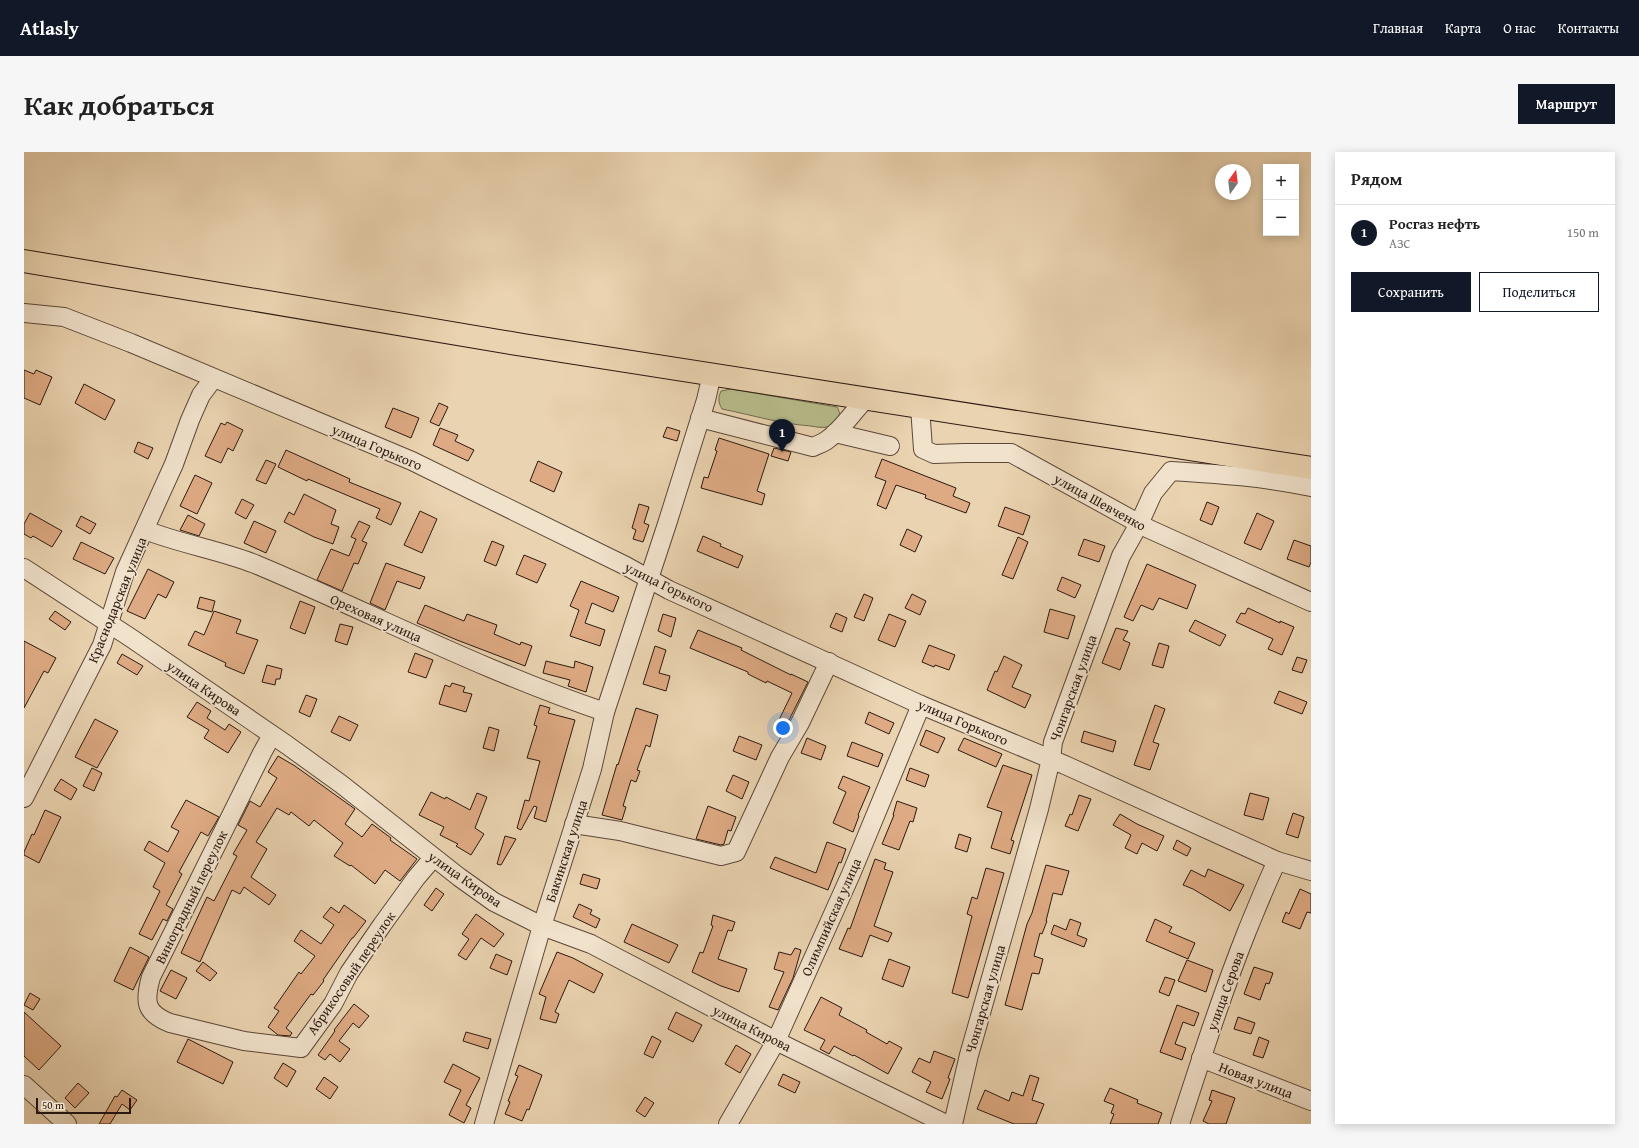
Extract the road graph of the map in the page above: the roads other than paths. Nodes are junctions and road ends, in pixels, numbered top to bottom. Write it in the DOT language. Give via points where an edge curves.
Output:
graph roads {
  1 [pos="24,261"];
  2 [pos="24,313"];
  3 [pos="712,374"];
  4 [pos="213,379"];
  5 [pos="867,398"];
  6 [pos="920,407"];
  7 [pos="700,418"];
  8 [pos="834,433"];
  9 [pos="890,446"];
  10 [pos="1311,468"];
  11 [pos="1311,487"];
  12 [pos="1139,524"];
  13 [pos="145,530"];
  14 [pos="24,568"];
  15 [pos="649,578"];
  16 [pos="1311,602"];
  17 [pos="110,624"];
  18 [pos="829,662"];
  19 [pos="921,705"];
  20 [pos="605,712"];
  21 [pos="272,735"];
  22 [pos="1051,759"];
  23 [pos="24,798"];
  24 [pos="574,824"];
  25 [pos="433,858"];
  26 [pos="1277,861"];
  27 [pos="1311,871"];
  28 [pos="542,926"];
  29 [pos="202,1032"];
  30 [pos="776,1041"];
  31 [pos="1201,1058"];
  32 [pos="24,1085"];
  33 [pos="1311,1101"];
  34 [pos="67,1124"];
  35 [pos="484,1124"];
  36 [pos="728,1124"];
  37 [pos="946,1124"];
  38 [pos="953,1124"];
  39 [pos="1180,1124"];
  1 -- 3 [label="highway" via="523,345"];
  2 -- 4 [label="street, улица Горького" via="64,317"];
  3 -- 5 [label="highway"];
  3 -- 7 [label="street, Бакинская улица"];
  4 -- 13 [label="street, Краснодарская улица" via="190,420"];
  4 -- 15 [label="street, улица Горького" via="412,461"];
  5 -- 6 [label="highway"];
  5 -- 8 [label="street"];
  6 -- 10 [label="highway"];
  6 -- 12 [label="street, улица Шевченко" via="923,449 928,453 1011,454"];
  7 -- 8 [label="street" via="812,448"];
  7 -- 15 [label="street, Бакинская улица"];
  8 -- 9 [label="street"];
  11 -- 12 [label="street, Чонгарская улица" via="1290,482 1172,471 1153,493"];
  12 -- 16 [label="street, улица Шевченко"];
  12 -- 22 [label="street, Чонгарская улица" via="1118,563 1052,742"];
  13 -- 17 [label="street, Краснодарская улица" via="120,587"];
  13 -- 20 [label="street, Ореховая улица" via="253,564 568,700"];
  14 -- 17 [label="street, улица Кирова"];
  15 -- 18 [label="street, улица Горького" via="669,590"];
  15 -- 20 [label="street, Бакинская улица"];
  17 -- 21 [label="street, улица Кирова"];
  17 -- 23 [label="street, Краснодарская улица"];
  18 -- 19 [label="street, улица Горького"];
  18 -- 24 [label="street" via="800,723 780,757 736,852 721,856 620,831"];
  19 -- 22 [label="street, улица Горького"];
  19 -- 30 [label="street, Олимпийская улица"];
  20 -- 24 [label="street, Бакинская улица" via="592,769"];
  21 -- 25 [label="street, улица Кирова" via="341,784"];
  21 -- 29 [label="street, Виноградный переулок" via="148,986 147,1004 160,1018"];
  22 -- 26 [label="street, улица Горького"];
  22 -- 38 [label="street, Чонгарская улица" via="969,1055"];
  24 -- 28 [label="street, Бакинская улица"];
  25 -- 28 [label="street, улица Кирова" via="494,902"];
  25 -- 29 [label="street, Абрикосовый переулок" via="357,961 333,1004 301,1048 244,1041"];
  26 -- 27 [label="street, улица Горького"];
  26 -- 31 [label="street, улица Серова" via="1233,967"];
  28 -- 30 [label="street, улица Кирова" via="591,944"];
  28 -- 35 [label="street, Бакинская улица"];
  30 -- 36 [label="street, Олимпийская улица"];
  30 -- 37 [label="street, улица Кирова"];
  31 -- 33 [label="street, Новая улица"];
  31 -- 39 [label="street, улица Серова"];
  32 -- 34 [label="street"];
}
